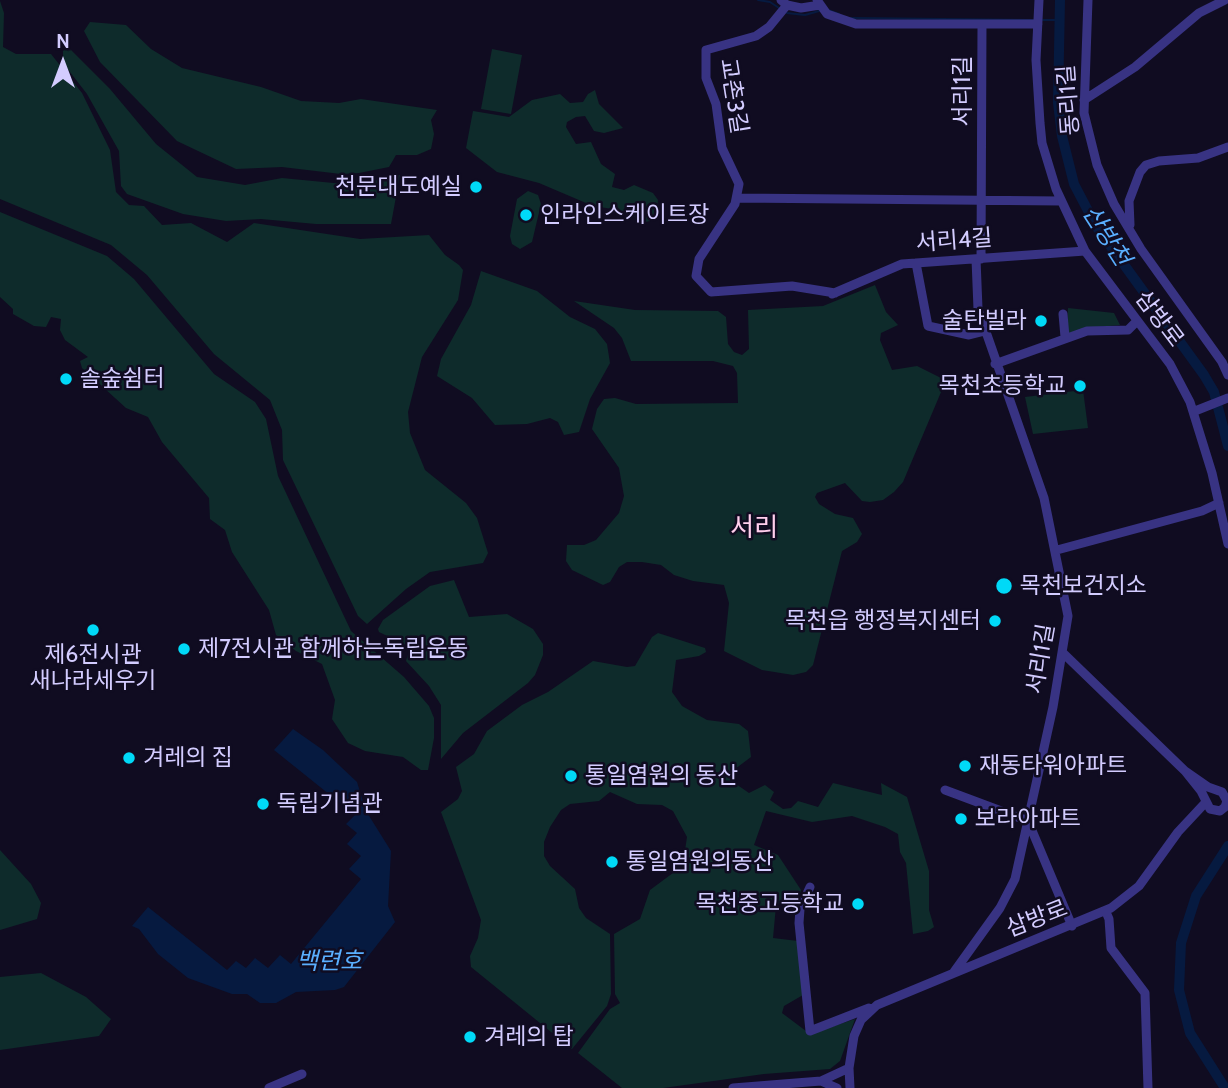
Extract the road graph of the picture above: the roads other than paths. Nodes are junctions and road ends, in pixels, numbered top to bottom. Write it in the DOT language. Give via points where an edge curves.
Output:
graph roads {
  1 [pos="1039,0"];
  2 [pos="1088,0"];
  3 [pos="1223,2"];
  4 [pos="821,6"];
  5 [pos="784,7"];
  6 [pos="1038,21"];
  7 [pos="982,24"];
  8 [pos="1084,100"];
  9 [pos="1228,147"];
  10 [pos="737,198"];
  11 [pos="982,201"];
  12 [pos="1061,201"];
  13 [pos="1130,230"];
  14 [pos="1086,251"];
  15 [pos="979,259"];
  16 [pos="916,263"];
  17 [pos="1060,318"];
  18 [pos="1137,321"];
  19 [pos="985,331"];
  20 [pos="1065,337"];
  21 [pos="995,365"];
  22 [pos="1228,375"];
  23 [pos="1228,398"];
  24 [pos="1195,411"];
  25 [pos="1219,503"];
  26 [pos="1202,512"];
  27 [pos="1221,520"];
  28 [pos="1228,544"];
  29 [pos="1057,551"];
  30 [pos="1062,652"];
  31 [pos="1185,771"];
  32 [pos="1221,789"];
  33 [pos="945,790"];
  34 [pos="1208,804"];
  35 [pos="1227,804"];
  36 [pos="1028,821"];
  37 [pos="810,887"];
  38 [pos="1105,912"];
  39 [pos="1072,926"];
  40 [pos="954,972"];
  41 [pos="877,1005"];
  42 [pos="849,1068"];
  43 [pos="302,1074"];
  44 [pos="821,1081"];
  45 [pos="269,1088"];
  46 [pos="730,1088"];
  47 [pos="836,1088"];
  48 [pos="850,1088"];
  49 [pos="1148,1088"];
  1 -- 6 [label="street, 삼방로"];
  2 -- 8 [label="street, 동리1길"];
  3 -- 8 [label="street" via="1199,13 1135,67"];
  4 -- 5 [label="street"];
  4 -- 7 [label="street" via="856,24"];
  5 -- 10 [label="street, 교촌3길" via="756,36 706,50 706,78 716,104 722,148 737,177"];
  6 -- 7 [label="street"];
  6 -- 12 [label="street, 삼방로" via="1042,144"];
  7 -- 11 [label="street, 서리1길"];
  8 -- 13 [label="street, 동리1길" via="1097,165"];
  9 -- 13 [label="street" via="1198,158 1146,165 1129,201"];
  10 -- 11 [label="street"];
  10 -- 16 [label="street, 서리4길" via="696,266 696,276 711,292 792,286 833,294 902,264"];
  11 -- 12 [label="street"];
  11 -- 15 [label="street, 서리1길"];
  12 -- 14 [label="street, 삼방로"];
  13 -- 22 [label="street, 동리1길"];
  14 -- 15 [label="street, 서리4길"];
  14 -- 18 [label="street, 삼방로"];
  15 -- 16 [label="street, 서리4길"];
  15 -- 19 [label="street, 서리1길" via="976,295"];
  16 -- 19 [label="street" via="929,326 969,335"];
  17 -- 20 [label="street"];
  18 -- 20 [label="street" via="1128,330 1087,331"];
  18 -- 24 [label="street, 삼방로" via="1170,365"];
  19 -- 21 [label="street, 서리1길"];
  20 -- 21 [label="street"];
  21 -- 29 [label="street, 서리1길" via="1044,498"];
  23 -- 24 [label="street"];
  24 -- 25 [label="street, 삼방로"];
  25 -- 26 [label="street"];
  25 -- 27 [label="street, 삼방로"];
  26 -- 27 [label="street"];
  26 -- 29 [label="street"];
  27 -- 28 [label="street, 삼방로"];
  29 -- 30 [label="street, 서리1길" via="1068,604"];
  30 -- 31 [label="street"];
  30 -- 36 [label="street, 서리1길"];
  31 -- 32 [label="street"];
  31 -- 34 [label="street"];
  32 -- 34 [label="street"];
  32 -- 35 [label="street"];
  33 -- 36 [label="street"];
  34 -- 35 [label="street"];
  34 -- 38 [label="street, 삼방로" via="1139,886"];
  36 -- 39 [label="street"];
  36 -- 40 [label="street, 서리1길" via="1008,895"];
  37 -- 41 [label="street, 삼방로" via="799,923 810,1031"];
  38 -- 39 [label="street, 삼방로"];
  38 -- 49 [label="street" via="1111,948 1145,993"];
  39 -- 40 [label="street, 삼방로"];
  40 -- 41 [label="street, 삼방로"];
  41 -- 42 [label="street, 삼방로" via="861,1020"];
  42 -- 44 [label="street"];
  42 -- 48 [label="street, 삼방로"];
  43 -- 45 [label="street"];
  44 -- 46 [label="street"];
  44 -- 47 [label="street"];
}
